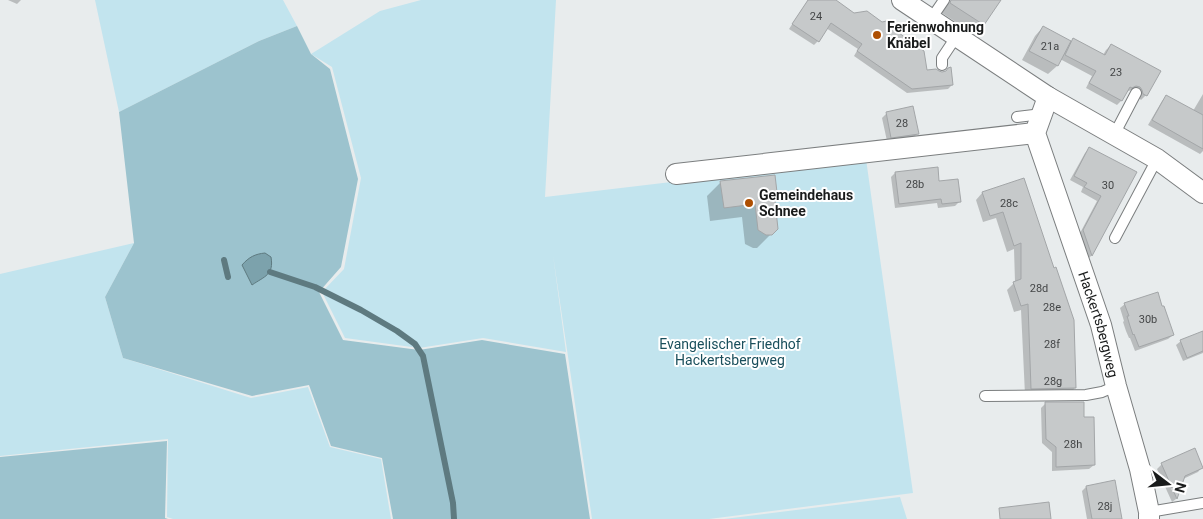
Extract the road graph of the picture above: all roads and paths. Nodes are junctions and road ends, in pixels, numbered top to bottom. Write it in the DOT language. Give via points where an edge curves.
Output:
graph roads {
  1 [pos="902,0"];
  2 [pos="944,0"];
  3 [pos="931,19"];
  4 [pos="956,36"];
  5 [pos="942,65"];
  6 [pos="1136,93"];
  7 [pos="1045,106"];
  8 [pos="1017,117"];
  9 [pos="1035,133"];
  10 [pos="1114,135"];
  11 [pos="1157,159"];
  12 [pos="676,174"];
  13 [pos="1203,193"];
  14 [pos="1115,238"];
  15 [pos="1116,386"];
  16 [pos="985,396"];
  17 [pos="1203,503"];
  18 [pos="1149,516"];
  1 -- 3 [label="street"];
  2 -- 3 [label="lane"];
  3 -- 4 [label="street"];
  4 -- 5 [label="lane" via="942,58"];
  4 -- 7 [label="street"];
  6 -- 10 [label="lane"];
  7 -- 8 [label="lane"];
  7 -- 9 [label="street"];
  7 -- 10 [label="street"];
  9 -- 12 [label="street"];
  9 -- 15 [label="street, Hackertsbergweg" via="1101,325"];
  10 -- 11 [label="street"];
  11 -- 13 [label="street"];
  11 -- 14 [label="lane"];
  15 -- 16 [label="lane" via="1086,395"];
  15 -- 18 [label="street, Hackertsbergweg" via="1140,469"];
  17 -- 18 [label="lane"];
}
